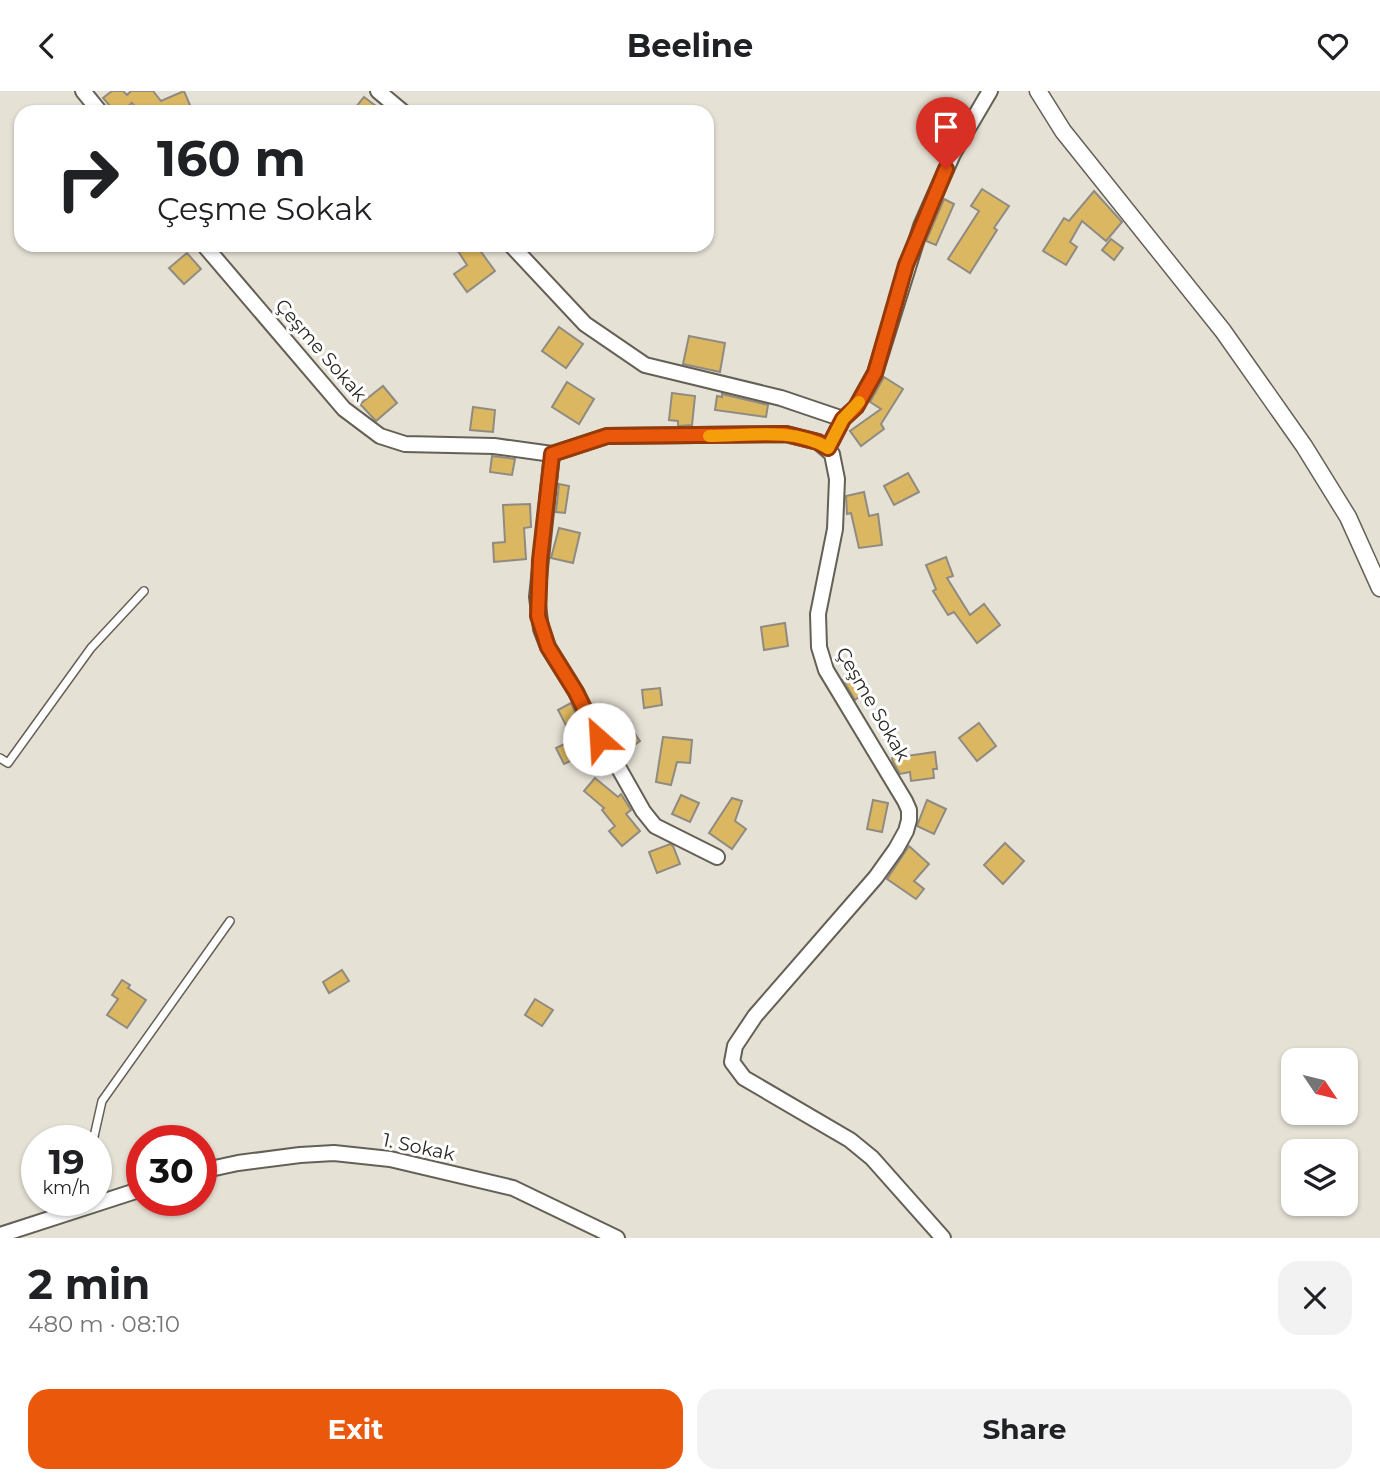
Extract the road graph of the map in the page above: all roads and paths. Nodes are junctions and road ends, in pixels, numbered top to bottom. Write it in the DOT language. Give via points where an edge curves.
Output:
graph roads {
  1 [pos="83,91"];
  2 [pos="378,91"];
  3 [pos="990,91"];
  4 [pos="1038,91"];
  5 [pos="94,105"];
  6 [pos="395,105"];
  7 [pos="210,252"];
  8 [pos="518,252"];
  9 [pos="843,419"];
  10 [pos="828,448"];
  11 [pos="552,454"];
  12 [pos="1380,588"];
  13 [pos="144,591"];
  14 [pos="0,758"];
  15 [pos="717,857"];
  16 [pos="230,921"];
  17 [pos="97,1125"];
  18 [pos="217,1168"];
  19 [pos="52,1216"];
  20 [pos="0,1235"];
  21 [pos="617,1238"];
  22 [pos="943,1238"];
  1 -- 5 [label="street"];
  2 -- 6 [label="street"];
  3 -- 9 [label="street" via="953,154 921,226 875,373 856,407"];
  4 -- 12 [label="street" via="1063,131 1223,331 1304,446 1348,517"];
  7 -- 11 [label="street, Çeşme Sokak" via="344,409 380,436 405,444 494,446"];
  8 -- 9 [label="street" via="585,324 645,365 780,398"];
  9 -- 10 [label="street"];
  10 -- 11 [label="street, Çeşme Sokak" via="786,434 607,436"];
  10 -- 22 [label="street, Çeşme Sokak" via="837,479 835,529 818,614 819,647 826,670 905,801 909,820 876,877 755,1016 735,1046 732,1062 744,1077 872,1158"];
  11 -- 15 [label="street" via="537,597 548,647 655,826"];
  13 -- 14 [label="lane" via="92,647 8,763"];
  16 -- 17 [label="lane" via="102,1101"];
  18 -- 21 [label="street, 1. Sokak" via="334,1153 390,1159 513,1188"];
  19 -- 20 [label="street"];
}
